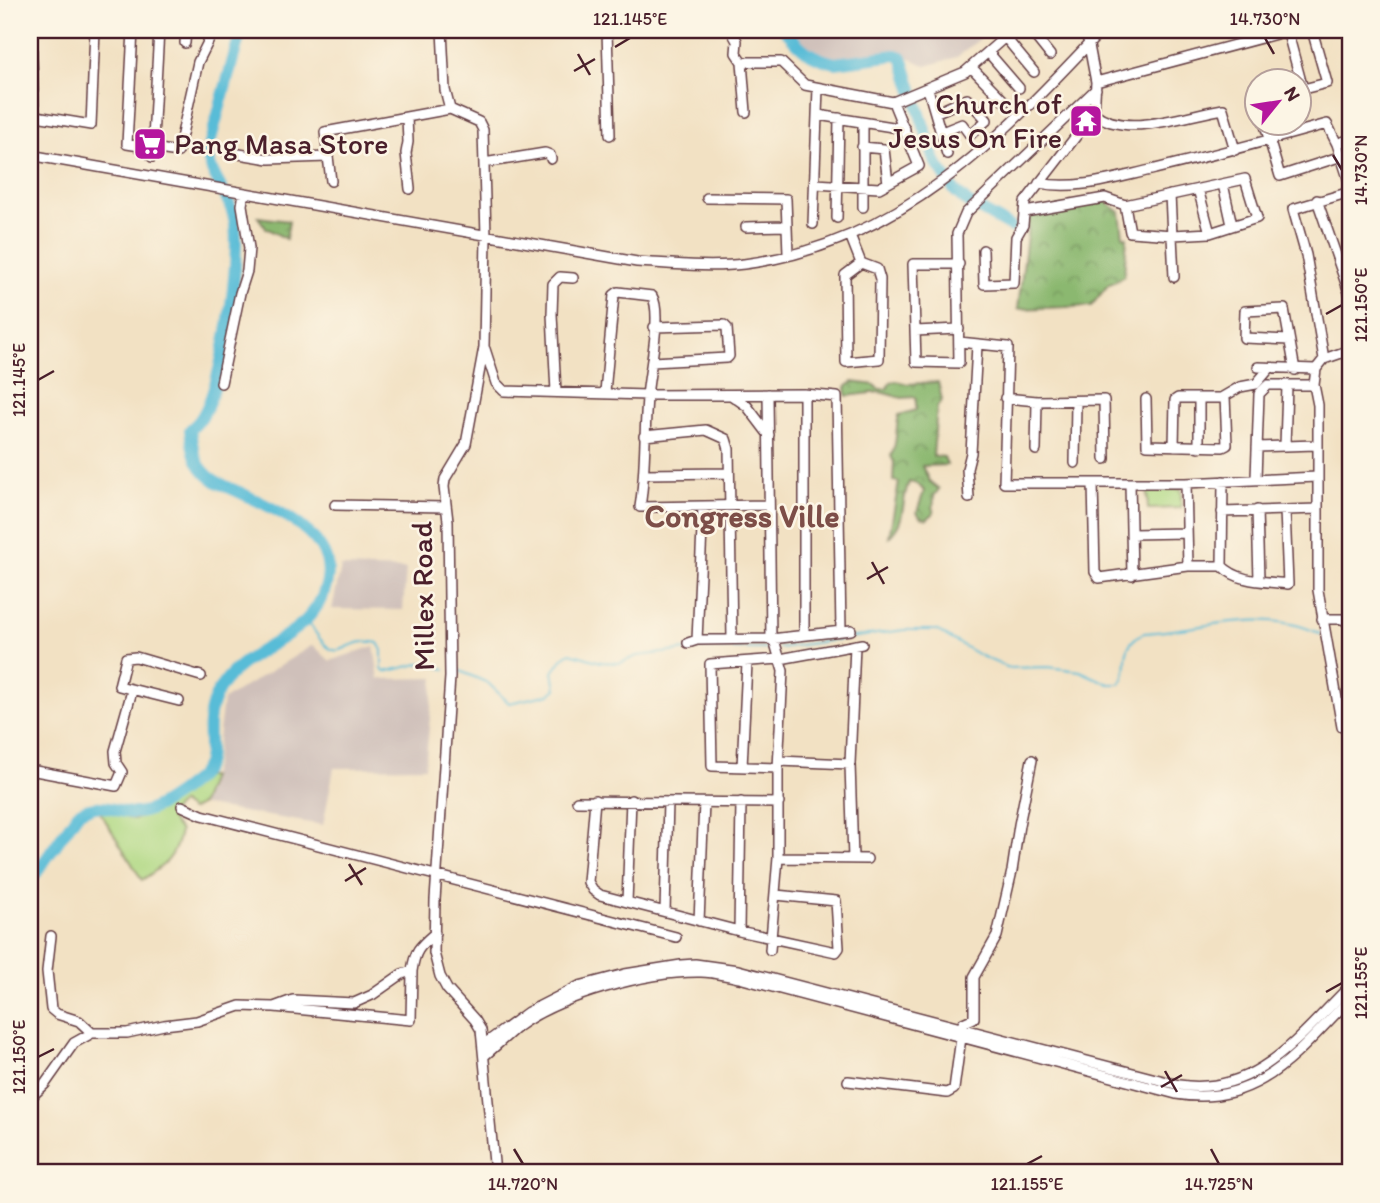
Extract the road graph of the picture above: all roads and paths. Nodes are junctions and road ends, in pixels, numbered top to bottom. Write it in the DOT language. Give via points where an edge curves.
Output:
graph roads {
  1 [pos="31,30"];
  2 [pos="95,30"];
  3 [pos="133,30"];
  4 [pos="159,30"];
  5 [pos="186,30"];
  6 [pos="214,30"];
  7 [pos="442,30"];
  8 [pos="607,30"];
  9 [pos="732,30"];
  10 [pos="1013,30"];
  11 [pos="1030,30"];
  12 [pos="1086,30"];
  13 [pos="1102,30"];
  14 [pos="1288,30"];
  15 [pos="1312,30"];
  16 [pos="1005,37"];
  17 [pos="185,43"];
  18 [pos="1090,43"];
  19 [pos="988,52"];
  20 [pos="1051,55"];
  21 [pos="742,62"];
  22 [pos="972,68"];
  23 [pos="1034,72"];
  24 [pos="1096,86"];
  25 [pos="818,88"];
  26 [pos="1019,88"];
  27 [pos="928,89"];
  28 [pos="893,102"];
  29 [pos="1005,102"];
  30 [pos="450,109"];
  31 [pos="746,112"];
  32 [pos="935,113"];
  33 [pos="1094,113"];
  34 [pos="32,115"];
  35 [pos="818,115"];
  36 [pos="407,117"];
  37 [pos="839,118"];
  38 [pos="863,122"];
  39 [pos="905,128"];
  40 [pos="942,132"];
  41 [pos="610,135"];
  42 [pos="1268,136"];
  43 [pos="1350,139"];
  44 [pos="1269,140"];
  45 [pos="1337,144"];
  46 [pos="862,147"];
  47 [pos="1235,150"];
  48 [pos="153,152"];
  49 [pos="228,152"];
  50 [pos="947,154"];
  51 [pos="30,155"];
  52 [pos="1342,156"];
  53 [pos="328,157"];
  54 [pos="551,159"];
  55 [pos="484,163"];
  56 [pos="331,181"];
  57 [pos="888,183"];
  58 [pos="1039,183"];
  59 [pos="816,184"];
  60 [pos="1223,184"];
  61 [pos="1350,184"];
  62 [pos="838,186"];
  63 [pos="863,188"];
  64 [pos="410,189"];
  65 [pos="1199,190"];
  66 [pos="1350,192"];
  67 [pos="243,193"];
  68 [pos="1170,195"];
  69 [pos="707,198"];
  70 [pos="1317,200"];
  71 [pos="1125,205"];
  72 [pos="863,207"];
  73 [pos="1025,212"];
  74 [pos="837,218"];
  75 [pos="813,224"];
  76 [pos="1233,225"];
  77 [pos="786,226"];
  78 [pos="746,227"];
  79 [pos="1210,233"];
  80 [pos="850,235"];
  81 [pos="1173,235"];
  82 [pos="486,236"];
  83 [pos="983,250"];
  84 [pos="788,254"];
  85 [pos="861,263"];
  86 [pos="959,264"];
  87 [pos="1174,277"];
  88 [pos="573,278"];
  89 [pos="1350,295"];
  90 [pos="654,327"];
  91 [pos="959,329"];
  92 [pos="915,331"];
  93 [pos="1289,340"];
  94 [pos="959,342"];
  95 [pos="977,345"];
  96 [pos="484,347"];
  97 [pos="1350,350"];
  98 [pos="1324,359"];
  99 [pos="652,362"];
  100 [pos="1258,368"];
  101 [pos="1269,369"];
  102 [pos="1316,369"];
  103 [pos="1295,370"];
  104 [pos="221,383"];
  105 [pos="1287,386"];
  106 [pos="1314,386"];
  107 [pos="556,392"];
  108 [pos="605,392"];
  109 [pos="768,394"];
  110 [pos="804,394"];
  111 [pos="647,395"];
  112 [pos="730,395"];
  113 [pos="1225,396"];
  114 [pos="1005,398"];
  115 [pos="1199,398"];
  116 [pos="1146,399"];
  117 [pos="1037,401"];
  118 [pos="1076,402"];
  119 [pos="644,436"];
  120 [pos="770,436"];
  121 [pos="1316,445"];
  122 [pos="1174,446"];
  123 [pos="1285,446"];
  124 [pos="1199,447"];
  125 [pos="1257,447"];
  126 [pos="1036,450"];
  127 [pos="1105,459"];
  128 [pos="1075,463"];
  129 [pos="729,472"];
  130 [pos="645,474"];
  131 [pos="1317,477"];
  132 [pos="1256,478"];
  133 [pos="1223,481"];
  134 [pos="1093,483"];
  135 [pos="1130,483"];
  136 [pos="1186,483"];
  137 [pos="969,498"];
  138 [pos="335,505"];
  139 [pos="768,505"];
  140 [pos="445,507"];
  141 [pos="703,507"];
  142 [pos="730,507"];
  143 [pos="1318,509"];
  144 [pos="1257,510"];
  145 [pos="1285,510"];
  146 [pos="1223,512"];
  147 [pos="1186,533"];
  148 [pos="1132,534"];
  149 [pos="1188,566"];
  150 [pos="1222,566"];
  151 [pos="1132,575"];
  152 [pos="1259,580"];
  153 [pos="1322,619"];
  154 [pos="1350,624"];
  155 [pos="804,635"];
  156 [pos="732,639"];
  157 [pos="773,641"];
  158 [pos="780,657"];
  159 [pos="747,663"];
  160 [pos="201,676"];
  161 [pos="132,691"];
  162 [pos="179,701"];
  163 [pos="1350,726"];
  164 [pos="1032,760"];
  165 [pos="850,764"];
  166 [pos="778,765"];
  167 [pos="742,767"];
  168 [pos="30,770"];
  169 [pos="596,800"];
  170 [pos="631,800"];
  171 [pos="577,801"];
  172 [pos="667,802"];
  173 [pos="741,802"];
  174 [pos="704,803"];
  175 [pos="779,803"];
  176 [pos="182,806"];
  177 [pos="778,858"];
  178 [pos="853,859"];
  179 [pos="867,859"];
  180 [pos="437,874"];
  181 [pos="776,895"];
  182 [pos="626,902"];
  183 [pos="665,911"];
  184 [pos="699,921"];
  185 [pos="738,931"];
  186 [pos="435,933"];
  187 [pos="51,936"];
  188 [pos="676,937"];
  189 [pos="773,939"];
  190 [pos="770,950"];
  191 [pos="412,971"];
  192 [pos="1350,986"];
  193 [pos="1350,999"];
  194 [pos="274,1007"];
  195 [pos="92,1033"];
  196 [pos="961,1033"];
  197 [pos="483,1045"];
  198 [pos="484,1056"];
  199 [pos="1085,1065"];
  200 [pos="848,1081"];
  201 [pos="30,1098"];
  202 [pos="1350,1171"];
  203 [pos="495,1173"];
  204 [pos="1333,1173"];
  1 -- 34 [label="street"];
  2 -- 34 [label="street" via="91,125"];
  3 -- 48 [label="street" via="127,144"];
  4 -- 48 [label="street"];
  5 -- 17 [label="street"];
  6 -- 48 [label="street" via="198,62 178,152"];
  7 -- 30 [label="street"];
  8 -- 41 [label="street"];
  9 -- 21 [label="street"];
  10 -- 16 [label="street"];
  11 -- 20 [label="street"];
  12 -- 18 [label="street"];
  13 -- 18 [label="street"];
  14 -- 15 [label="street" via="1306,90 1327,83"];
  14 -- 24 [label="street"];
  16 -- 19 [label="street"];
  16 -- 23 [label="street"];
  18 -- 24 [label="street"];
  18 -- 80 [label="street" via="1035,102 947,179 913,203"];
  19 -- 22 [label="street"];
  19 -- 26 [label="street"];
  21 -- 25 [label="street" via="781,62 805,85"];
  21 -- 31 [label="street"];
  22 -- 27 [label="street"];
  22 -- 29 [label="street"];
  24 -- 33 [label="street"];
  24 -- 86 [label="street" via="966,213 957,234"];
  25 -- 28 [label="street"];
  25 -- 35 [label="street"];
  27 -- 28 [label="street"];
  27 -- 32 [label="street"];
  28 -- 39 [label="street"];
  30 -- 36 [label="street"];
  30 -- 55 [label="street, Millex Road" via="479,122"];
  32 -- 40 [label="street"];
  32 -- 40 [label="street" via="967,99 987,120 970,135 961,124"];
  33 -- 47 [label="street" via="1104,121 1137,126 1222,109"];
  33 -- 58 [label="street"];
  35 -- 37 [label="street"];
  35 -- 59 [label="street"];
  36 -- 53 [label="street" via="325,132"];
  36 -- 64 [label="street"];
  37 -- 38 [label="street"];
  37 -- 62 [label="street"];
  38 -- 39 [label="street"];
  38 -- 46 [label="street"];
  39 -- 57 [label="street" via="919,166"];
  40 -- 50 [label="street"];
  42 -- 44 [label="street"];
  43 -- 45 [label="street"];
  44 -- 45 [label="street" via="1327,124"];
  44 -- 47 [label="street"];
  44 -- 52 [label="street" via="1280,176"];
  45 -- 52 [label="street"];
  46 -- 57 [label="street" via="884,149"];
  46 -- 63 [label="street"];
  47 -- 58 [label="street" via="1101,181 1058,187"];
  49 -- 53 [label="street" via="269,159"];
  51 -- 67 [label="street"];
  52 -- 61 [label="street"];
  53 -- 56 [label="street"];
  54 -- 55 [label="street" via="545,153"];
  55 -- 82 [label="street, Millex Road"];
  57 -- 63 [label="street"];
  58 -- 73 [label="street"];
  59 -- 62 [label="street"];
  59 -- 75 [label="street"];
  60 -- 65 [label="street"];
  60 -- 76 [label="street"];
  60 -- 76 [label="street" via="1245,179 1256,218"];
  62 -- 63 [label="street"];
  62 -- 74 [label="street"];
  63 -- 72 [label="street"];
  65 -- 68 [label="street"];
  65 -- 79 [label="street"];
  66 -- 70 [label="street"];
  67 -- 82 [label="street"];
  67 -- 104 [label="street" via="247,271"];
  68 -- 71 [label="street"];
  68 -- 81 [label="street"];
  69 -- 77 [label="street" via="786,199"];
  70 -- 89 [label="street"];
  70 -- 98 [label="street" via="1293,209"];
  71 -- 73 [label="street" via="1105,198"];
  71 -- 81 [label="street" via="1130,232"];
  73 -- 83 [label="street" via="1016,237 1014,283 984,284"];
  76 -- 79 [label="street"];
  77 -- 78 [label="street"];
  77 -- 84 [label="street"];
  79 -- 81 [label="street"];
  80 -- 84 [label="street"];
  80 -- 85 [label="street"];
  81 -- 87 [label="street"];
  82 -- 84 [label="street" via="637,262 688,266 743,264"];
  82 -- 96 [label="street, Millex Road"];
  85 -- 85 [label="street" via="877,269 880,279 880,359 846,362 845,275"];
  86 -- 91 [label="street"];
  86 -- 92 [label="street" via="913,264"];
  88 -- 107 [label="street" via="560,277 553,284"];
  90 -- 99 [label="street"];
  90 -- 99 [label="street" via="724,326 729,356"];
  90 -- 108 [label="street" via="652,296 614,295"];
  91 -- 92 [label="street"];
  91 -- 94 [label="street"];
  92 -- 94 [label="street" via="916,362 959,363"];
  93 -- 93 [label="street" via="1244,338 1245,311 1284,309"];
  93 -- 103 [label="street"];
  94 -- 95 [label="street"];
  95 -- 114 [label="street" via="1008,347"];
  95 -- 137 [label="street" via="967,469"];
  96 -- 107 [label="street" via="496,383 504,391"];
  96 -- 140 [label="street, Millex Road" via="466,444 445,479"];
  97 -- 98 [label="street"];
  98 -- 102 [label="street"];
  99 -- 111 [label="street"];
  100 -- 101 [label="street"];
  101 -- 103 [label="street"];
  101 -- 113 [label="street" via="1256,384"];
  102 -- 103 [label="street"];
  102 -- 106 [label="street"];
  105 -- 106 [label="street"];
  105 -- 123 [label="street"];
  105 -- 125 [label="street" via="1268,385 1259,394"];
  106 -- 121 [label="street"];
  107 -- 108 [label="street"];
  108 -- 111 [label="street"];
  109 -- 110 [label="street"];
  109 -- 112 [label="street"];
  109 -- 120 [label="street"];
  110 -- 155 [label="street"];
  110 -- 155 [label="street" via="837,397 846,630"];
  111 -- 112 [label="street"];
  111 -- 119 [label="street"];
  112 -- 120 [label="street" via="747,405"];
  113 -- 115 [label="street"];
  113 -- 124 [label="street" via="1227,444"];
  114 -- 117 [label="street"];
  114 -- 134 [label="street" via="1004,483"];
  115 -- 122 [label="street" via="1174,402"];
  115 -- 124 [label="street"];
  116 -- 122 [label="street" via="1147,445"];
  117 -- 118 [label="street"];
  117 -- 126 [label="street"];
  118 -- 127 [label="street" via="1104,400"];
  118 -- 128 [label="street"];
  119 -- 129 [label="street" via="706,430 726,439"];
  119 -- 130 [label="street"];
  120 -- 139 [label="street"];
  121 -- 123 [label="street"];
  121 -- 131 [label="street"];
  122 -- 124 [label="street"];
  123 -- 125 [label="street"];
  125 -- 132 [label="street"];
  129 -- 130 [label="street"];
  129 -- 142 [label="street"];
  130 -- 141 [label="street" via="640,507"];
  131 -- 132 [label="street"];
  131 -- 143 [label="street"];
  132 -- 133 [label="street"];
  133 -- 136 [label="street"];
  133 -- 146 [label="street"];
  134 -- 135 [label="street"];
  134 -- 151 [label="street" via="1096,572 1099,578"];
  135 -- 136 [label="street"];
  135 -- 148 [label="street"];
  136 -- 147 [label="street"];
  138 -- 140 [label="street"];
  139 -- 142 [label="street"];
  139 -- 157 [label="street"];
  140 -- 180 [label="street, Millex Road" via="450,677"];
  141 -- 142 [label="street"];
  141 -- 156 [label="street" via="692,641"];
  142 -- 156 [label="street"];
  143 -- 145 [label="street"];
  143 -- 153 [label="street"];
  144 -- 145 [label="street"];
  144 -- 146 [label="street"];
  144 -- 152 [label="street"];
  145 -- 152 [label="street" via="1288,584"];
  146 -- 150 [label="street"];
  147 -- 148 [label="street"];
  147 -- 149 [label="street"];
  148 -- 151 [label="street"];
  149 -- 150 [label="street"];
  149 -- 151 [label="street"];
  150 -- 152 [label="street" via="1238,577"];
  153 -- 154 [label="street" via="1343,619"];
  153 -- 163 [label="street" via="1342,727"];
  155 -- 157 [label="street"];
  156 -- 157 [label="street"];
  157 -- 158 [label="street"];
  158 -- 159 [label="street"];
  158 -- 165 [label="street" via="858,645"];
  158 -- 166 [label="street"];
  159 -- 167 [label="street"];
  159 -- 167 [label="street" via="710,664 710,761 712,766"];
  160 -- 161 [label="street" via="129,657 124,660 118,685"];
  161 -- 162 [label="street"];
  161 -- 168 [label="street" via="116,746 116,763 122,772 116,786"];
  164 -- 196 [label="street" via="997,936 974,977 975,1014 963,1023"];
  165 -- 166 [label="street"];
  165 -- 178 [label="street"];
  166 -- 167 [label="street"];
  166 -- 175 [label="street"];
  169 -- 170 [label="street"];
  169 -- 171 [label="street"];
  169 -- 182 [label="street" via="589,882 600,895"];
  170 -- 172 [label="street"];
  170 -- 182 [label="street"];
  172 -- 174 [label="street"];
  172 -- 183 [label="street"];
  173 -- 174 [label="street"];
  173 -- 175 [label="street"];
  173 -- 185 [label="street"];
  174 -- 184 [label="street"];
  175 -- 177 [label="street"];
  176 -- 180 [label="street" via="202,815"];
  177 -- 178 [label="street"];
  177 -- 181 [label="street"];
  178 -- 179 [label="street"];
  180 -- 186 [label="street, Millex Road"];
  180 -- 188 [label="street"];
  181 -- 189 [label="street"];
  181 -- 189 [label="street" via="836,901 839,948 836,952"];
  182 -- 183 [label="street"];
  183 -- 184 [label="street"];
  184 -- 185 [label="street"];
  185 -- 189 [label="street"];
  186 -- 191 [label="street" via="418,947"];
  186 -- 197 [label="street, Millex Road" via="440,976 452,997 475,1020"];
  187 -- 195 [label="street" via="47,971 51,1009 79,1021"];
  189 -- 190 [label="street"];
  191 -- 194 [label="street" via="362,1001 293,1000"];
  191 -- 194 [label="street" via="411,1020"];
  192 -- 199 [label="street" via="1271,1063 1244,1079 1194,1088"];
  193 -- 199 [label="street" via="1276,1072 1235,1091 1197,1097 1176,1094"];
  194 -- 195 [label="street" via="240,1006 197,1021 127,1033"];
  195 -- 201 [label="street" via="74,1043"];
  196 -- 197 [label="street" via="738,970 695,964 579,986 527,1012"];
  196 -- 198 [label="street" via="698,972 628,982 562,1001 517,1027"];
  196 -- 199 [label="street"];
  196 -- 200 [label="street" via="952,1092"];
  197 -- 198 [label="street, Millex Road"];
  198 -- 203 [label="street, Millex Road"];
  202 -- 204 [label="street"];
}
